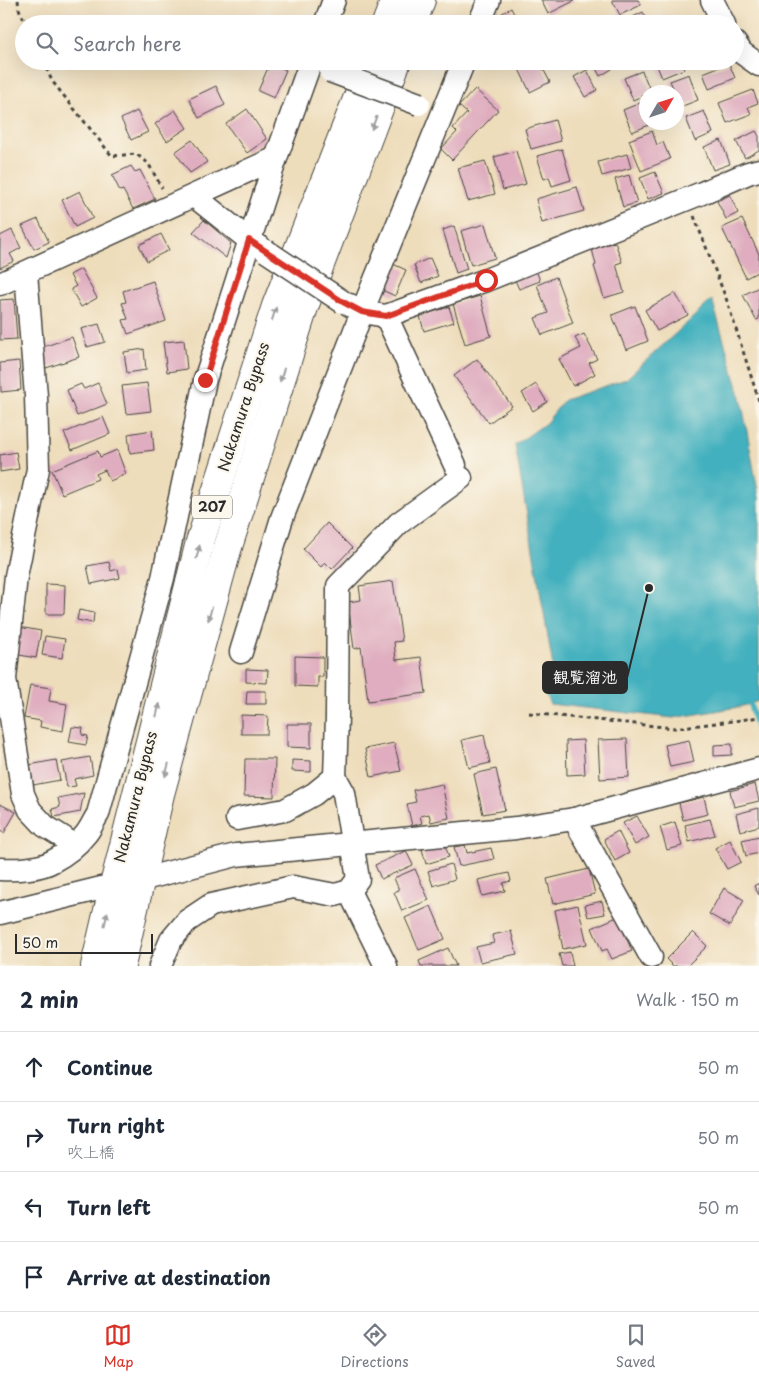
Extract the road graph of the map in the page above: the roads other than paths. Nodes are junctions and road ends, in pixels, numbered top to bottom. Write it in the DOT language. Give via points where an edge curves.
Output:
graph roads {
  1 [pos="334,0"];
  2 [pos="395,0"];
  3 [pos="421,0"];
  4 [pos="489,0"];
  5 [pos="712,0"];
  6 [pos="328,15"];
  7 [pos="389,15"];
  8 [pos="415,15"];
  9 [pos="483,15"];
  10 [pos="720,15"];
  11 [pos="744,54"];
  12 [pos="759,65"];
  13 [pos="318,70"];
  14 [pos="330,70"];
  15 [pos="368,70"];
  16 [pos="394,70"];
  17 [pos="460,70"];
  18 [pos="419,104"];
  19 [pos="276,158"];
  20 [pos="759,170"];
  21 [pos="194,196"];
  22 [pos="257,246"];
  23 [pos="26,273"];
  24 [pos="0,284"];
  25 [pos="352,307"];
  26 [pos="386,316"];
  27 [pos="241,652"];
  28 [pos="759,768"];
  29 [pos="335,777"];
  30 [pos="237,819"];
  31 [pos="574,819"];
  32 [pos="353,843"];
  33 [pos="71,849"];
  34 [pos="0,870"];
  35 [pos="140,880"];
  36 [pos="114,885"];
  37 [pos="349,891"];
  38 [pos="0,913"];
  39 [pos="651,957"];
  40 [pos="95,966"];
  41 [pos="121,966"];
  42 [pos="160,966"];
  43 [pos="386,966"];
  1 -- 6 [label="street"];
  2 -- 7 [label="highway"];
  3 -- 8 [label="highway"];
  4 -- 9 [label="street"];
  5 -- 10 [label="street"];
  11 -- 12 [label="street"];
  13 -- 19 [label="street"];
  14 -- 18 [label="street, bridge"];
  36 -- 15 [label="highway, Nakamura Bypass / 207, one-way" via="200,542 276,306"];
  16 -- 35 [label="highway, Nakamura Bypass / 207, one-way" via="304,307 227,550 160,794"];
  17 -- 25 [label="street"];
  19 -- 21 [label="street"];
  19 -- 22 [label="street"];
  20 -- 26 [label="street" via="486,280"];
  21 -- 22 [label="street"];
  21 -- 23 [label="street"];
  22 -- 25 [label="street, bridge"];
  22 -- 33 [label="street" via="205,380 163,578 98,814 87,833"];
  23 -- 24 [label="street"];
  23 -- 33 [label="street" via="38,469 16,576 5,679 23,794 30,810 45,826 64,838"];
  25 -- 26 [label="street"];
  25 -- 27 [label="street"];
  26 -- 29 [label="street" via="458,472 399,523 338,586"];
  28 -- 31 [label="street"];
  29 -- 30 [label="street" via="314,794 285,810"];
  29 -- 32 [label="street" via="344,793"];
  31 -- 32 [label="street" via="516,828"];
  31 -- 39 [label="street"];
  32 -- 35 [label="street" via="236,854"];
  32 -- 37 [label="street" via="358,879"];
  33 -- 34 [label="street" via="53,862"];
  35 -- 36 [label="street"];
  35 -- 41 [label="highway, Nakamura Bypass / 207"];
  36 -- 38 [label="street"];
  40 -- 36 [label="highway, Nakamura Bypass / 207, one-way"];
  37 -- 42 [label="street" via="335,895 293,887 211,905 181,927 171,940"];
  37 -- 43 [label="street"];
}
